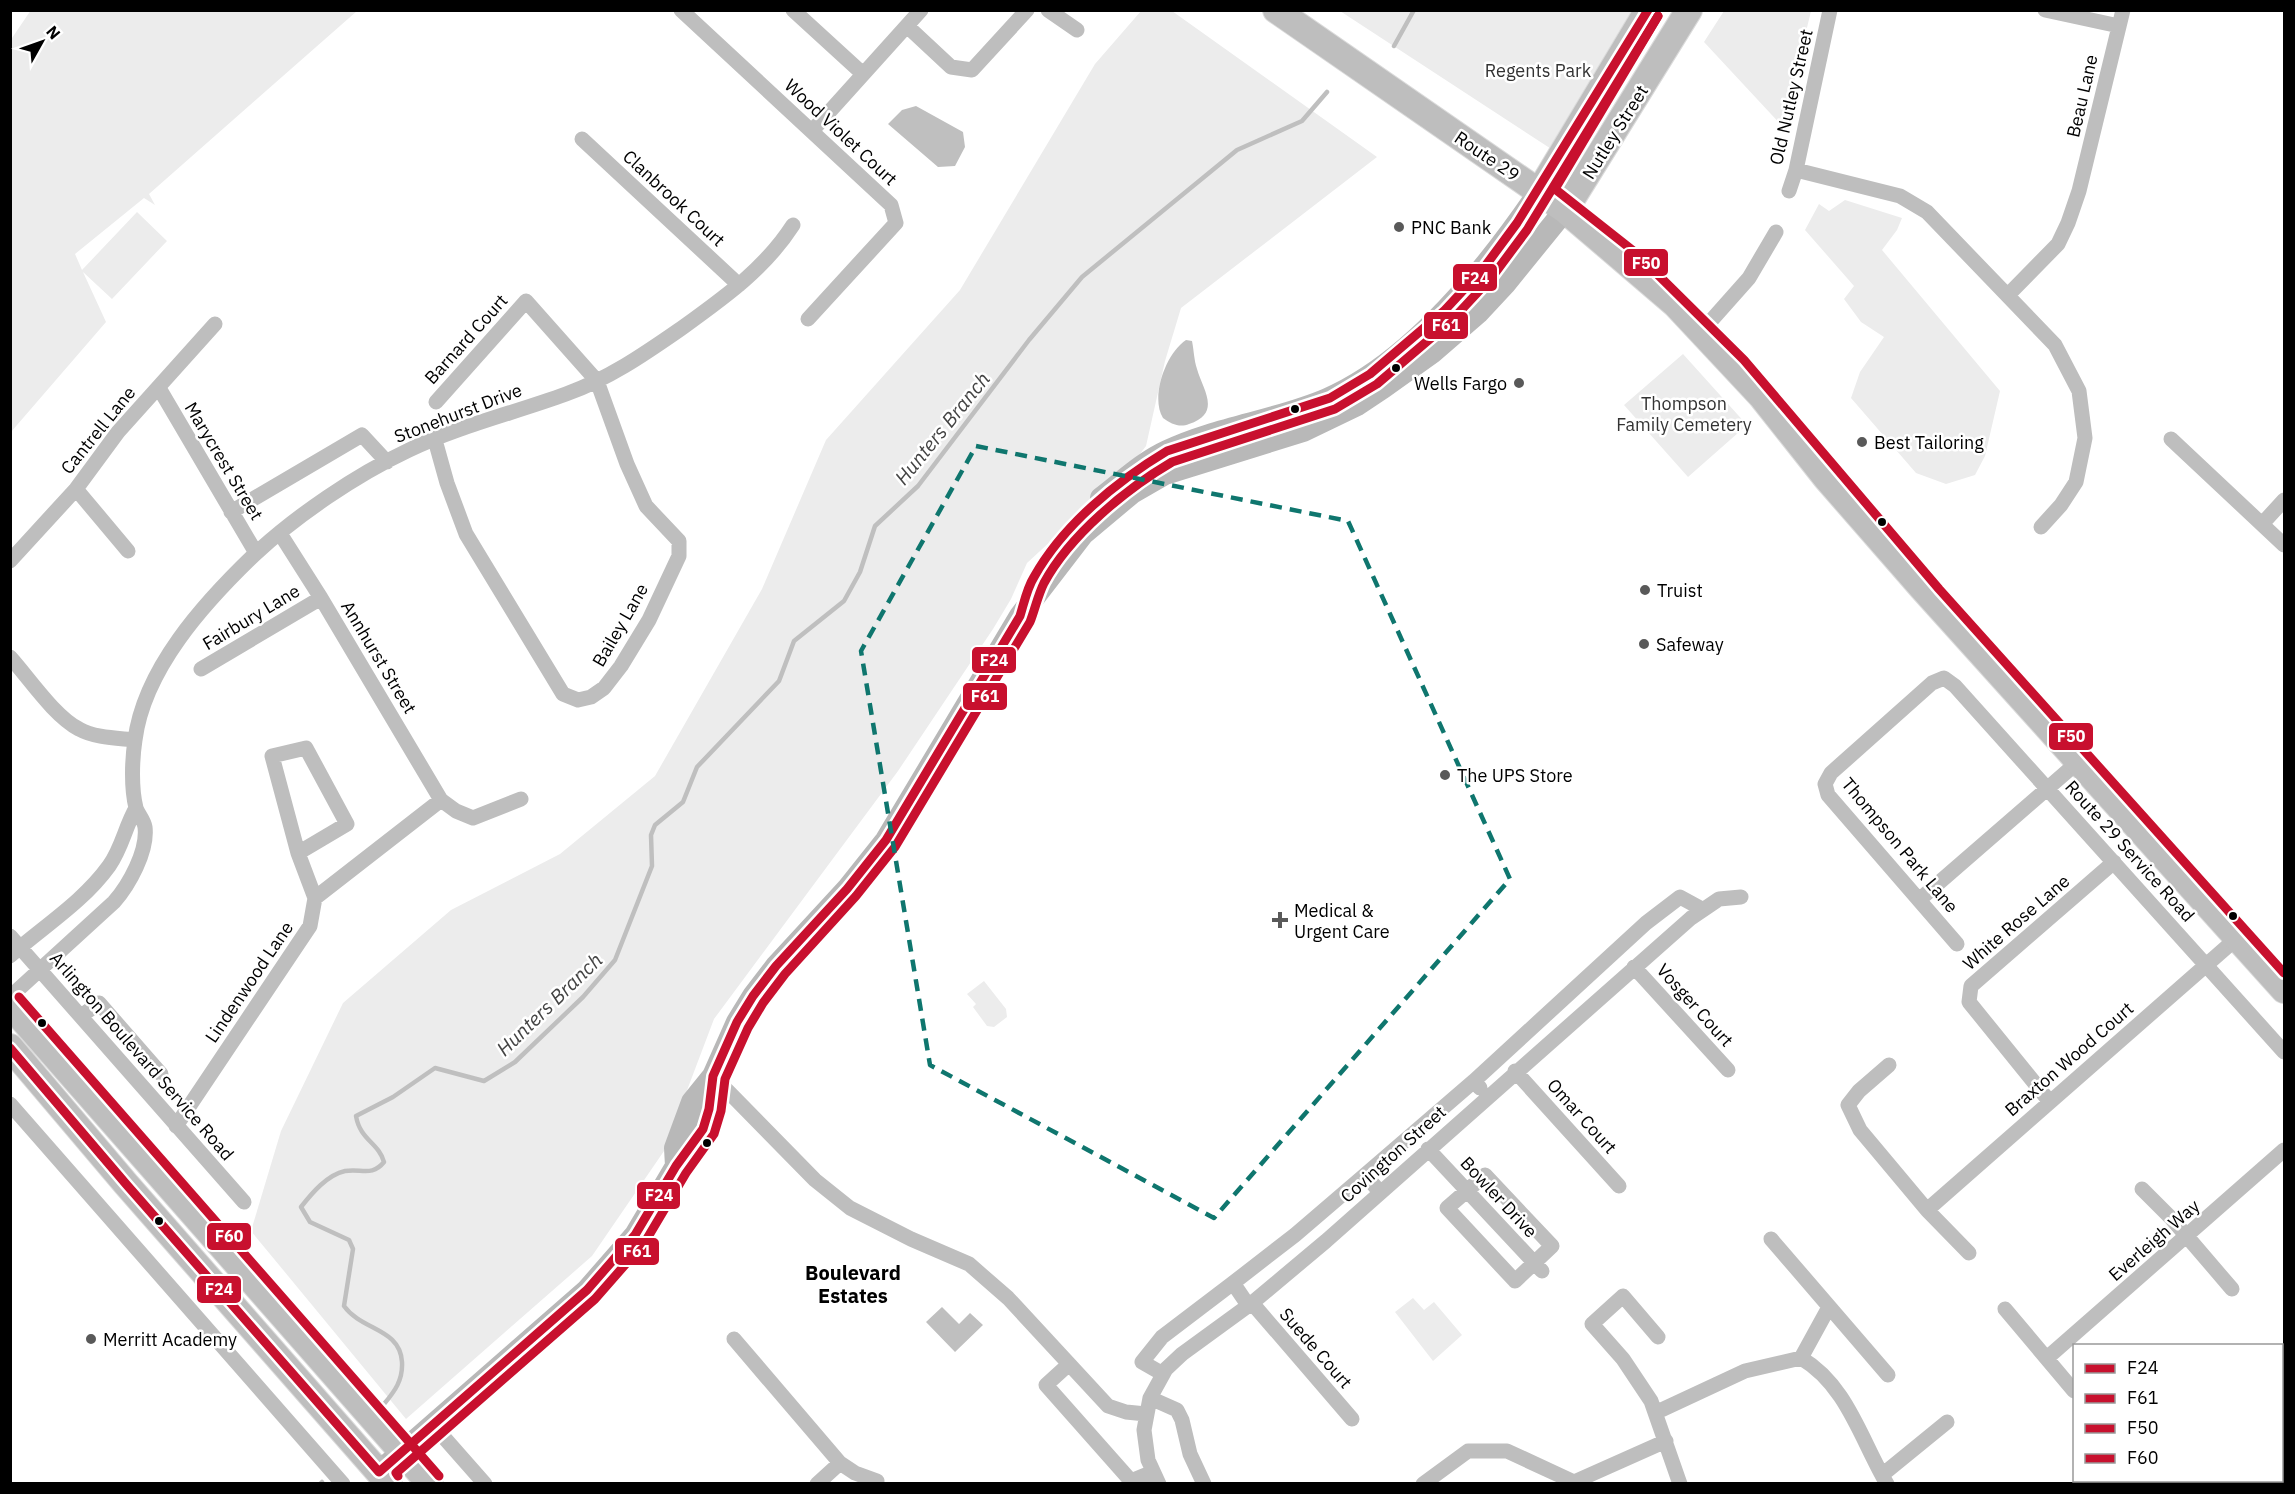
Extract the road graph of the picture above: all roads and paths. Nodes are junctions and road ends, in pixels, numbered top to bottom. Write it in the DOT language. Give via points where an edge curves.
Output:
graph roads {
  1 [pos="681,10"];
  2 [pos="793,10"];
  3 [pos="921,10"];
  4 [pos="1027,10"];
  5 [pos="1048,10"];
  6 [pos="1276,10"];
  7 [pos="1648,10"];
  8 [pos="1689,10"];
  9 [pos="1830,10"];
  10 [pos="2045,10"];
  11 [pos="2123,10"];
  12 [pos="907,26"];
  13 [pos="2119,26"];
  14 [pos="1077,30"];
  15 [pos="863,74"];
  16 [pos="812,131"];
  17 [pos="582,139"];
  18 [pos="1796,170"];
  19 [pos="1789,191"];
  20 [pos="1539,192"];
  21 [pos="1565,210"];
  22 [pos="793,225"];
  23 [pos="1776,232"];
  24 [pos="739,285"];
  25 [pos="2008,295"];
  26 [pos="808,319"];
  27 [pos="216,324"];
  28 [pos="1701,332"];
  29 [pos="597,381"];
  30 [pos="159,388"];
  31 [pos="436,402"];
  32 [pos="2171,438"];
  33 [pos="435,440"];
  34 [pos="387,462"];
  35 [pos="76,489"];
  36 [pos="2284,500"];
  37 [pos="231,512"];
  38 [pos="2263,523"];
  39 [pos="2041,527"];
  40 [pos="280,535"];
  41 [pos="2284,545"];
  42 [pos="128,551"];
  43 [pos="256,554"];
  44 [pos="10,561"];
  45 [pos="321,598"];
  46 [pos="1020,616"];
  47 [pos="10,657"];
  48 [pos="201,669"];
  49 [pos="1944,678"];
  50 [pos="135,740"];
  51 [pos="2079,761"];
  52 [pos="2048,789"];
  53 [pos="521,799"];
  54 [pos="441,800"];
  55 [pos="136,808"];
  56 [pos="298,853"];
  57 [pos="2114,862"];
  58 [pos="1741,897"];
  59 [pos="315,898"];
  60 [pos="1919,900"];
  61 [pos="1702,909"];
  62 [pos="2237,938"];
  63 [pos="1957,944"];
  64 [pos="14,946"];
  65 [pos="2206,965"];
  66 [pos="1634,967"];
  67 [pos="40,969"];
  68 [pos="2284,990"];
  69 [pos="10,997"];
  70 [pos="10,1005"];
  71 [pos="81,1016"];
  72 [pos="10,1047"];
  73 [pos="2284,1052"];
  74 [pos="1889,1065"];
  75 [pos="1728,1070"];
  76 [pos="1515,1071"];
  77 [pos="161,1074"];
  78 [pos="713,1076"];
  79 [pos="1474,1081"];
  80 [pos="1487,1096"];
  81 [pos="2050,1102"];
  82 [pos="10,1104"];
  83 [pos="176,1126"];
  84 [pos="1428,1149"];
  85 [pos="2284,1150"];
  86 [pos="1365,1175"];
  87 [pos="1619,1186"];
  88 [pos="2142,1190"];
  89 [pos="1467,1191"];
  90 [pos="1380,1192"];
  91 [pos="244,1202"];
  92 [pos="1927,1210"];
  93 [pos="2187,1237"];
  94 [pos="1771,1239"];
  95 [pos="1969,1253"];
  96 [pos="1538,1267"];
  97 [pos="1233,1283"];
  98 [pos="2232,1289"];
  99 [pos="1250,1304"];
  100 [pos="1828,1307"];
  101 [pos="2005,1309"];
  102 [pos="1658,1337"];
  103 [pos="734,1339"];
  104 [pos="1801,1358"];
  105 [pos="2047,1358"];
  106 [pos="1068,1365"];
  107 [pos="1163,1374"];
  108 [pos="1888,1375"];
  109 [pos="2073,1390"];
  110 [pos="1150,1398"];
  111 [pos="1657,1412"];
  112 [pos="1146,1414"];
  113 [pos="1352,1419"];
  114 [pos="1947,1422"];
  115 [pos="432,1425"];
  116 [pos="1666,1441"];
  117 [pos="402,1451"];
  118 [pos="840,1463"];
  119 [pos="1156,1478"];
  120 [pos="1885,1479"];
  121 [pos="378,1480"];
  122 [pos="877,1481"];
  123 [pos="343,1484"];
  124 [pos="430,1484"];
  125 [pos="484,1484"];
  126 [pos="817,1484"];
  127 [pos="1204,1484"];
  128 [pos="1423,1484"];
  129 [pos="1680,1484"];
  1 -- 16 [label="street, Wood Violet Court"];
  2 -- 15 [label="street"];
  3 -- 12 [label="street"];
  4 -- 12 [label="street" via="972,70 951,67"];
  5 -- 14 [label="street"];
  6 -- 20 [label="main road, Route 29"];
  7 -- 20 [label="main road, Nutley Street"];
  8 -- 21 [label="main road, Nutley Street"];
  9 -- 18 [label="street, Old Nutley Street"];
  10 -- 13 [label="street"];
  11 -- 13 [label="street, Beau Lane"];
  12 -- 15 [label="street"];
  13 -- 25 [label="street, Beau Lane" via="2079,191 2058,244"];
  15 -- 16 [label="street"];
  16 -- 26 [label="street, Wood Violet Court" via="891,205 896,223"];
  17 -- 24 [label="street, Clanbrook Court"];
  18 -- 19 [label="street, Old Nutley Street"];
  18 -- 25 [label="street" via="1909,201 1945,228"];
  20 -- 21 [label="main road, Route 29"];
  20 -- 46 [label="main road, Nutley Street" via="1465,290 1370,374 1330,398 1167,451 1102,498 1071,527 1042,563"];
  21 -- 28 [label="main road, Route 29" via="1675,304"];
  21 -- 46 [label="main road, Nutley Street" via="1505,284 1433,352 1357,405 1303,432 1187,466 1132,494 1083,534"];
  22 -- 24 [label="street, Stonehurst Drive" via="765,261"];
  23 -- 28 [label="street" via="1749,278"];
  24 -- 29 [label="street, Stonehurst Drive" via="628,365"];
  25 -- 39 [label="street" via="2055,345 2079,391 2085,438 2076,482"];
  27 -- 30 [label="street, Cantrell Lane"];
  28 -- 51 [label="main road, Route 29" via="1761,396 1922,588"];
  29 -- 31 [label="street, Barnard Court" via="526,302"];
  29 -- 33 [label="street, Stonehurst Drive"];
  29 -- 33 [label="street, Bailey Lane" via="646,506 679,542 679,556 649,620 621,666 604,688 591,697 578,699 563,694 521,626 466,534"];
  30 -- 35 [label="street, Cantrell Lane" via="109,442"];
  30 -- 37 [label="street, Marycrest Street"];
  32 -- 38 [label="street"];
  33 -- 34 [label="street, Stonehurst Drive"];
  34 -- 37 [label="street" via="362,435"];
  34 -- 40 [label="street, Stonehurst Drive" via="312,508"];
  35 -- 42 [label="street"];
  35 -- 44 [label="street, Cantrell Lane"];
  36 -- 38 [label="street"];
  37 -- 43 [label="street, Marycrest Street"];
  38 -- 41 [label="street"];
  40 -- 43 [label="street, Stonehurst Drive"];
  40 -- 45 [label="street, Annhurst Street"];
  43 -- 50 [label="street, Stonehurst Drive" via="205,608 161,665 140,716"];
  45 -- 48 [label="street, Fairbury Lane"];
  45 -- 54 [label="street, Annhurst Street"];
  46 -- 78 [label="main road, Nutley Street" via="886,840 753,996"];
  47 -- 50 [label="street" via="64,718 79,729"];
  49 -- 52 [label="street, Route 29 Service Road"];
  49 -- 60 [label="street, Thompson Park Lane" via="1932,683 1838,766 1825,784 1828,795"];
  50 -- 55 [label="street, Stonehurst Drive"];
  51 -- 52 [label="street"];
  51 -- 62 [label="main road, Route 29"];
  52 -- 57 [label="street, Route 29 Service Road"];
  52 -- 60 [label="street"];
  53 -- 54 [label="street" via="473,818"];
  54 -- 59 [label="street"];
  55 -- 64 [label="street, Stonehurst Drive" via="119,850 94,885"];
  55 -- 67 [label="street, Stonehurst Drive" via="145,827 129,884"];
  56 -- 56 [label="street" via="272,756 306,748 347,824"];
  56 -- 59 [label="street"];
  57 -- 65 [label="street, Route 29 Service Road"];
  57 -- 81 [label="street, White Rose Lane" via="1971,986 1969,992 1969,1002"];
  58 -- 61 [label="street, Covington Street" via="1719,899"];
  59 -- 83 [label="street, Lindenwood Lane" via="310,926"];
  60 -- 63 [label="street, Thompson Park Lane"];
  61 -- 66 [label="street, Covington Street"];
  61 -- 79 [label="street" via="1680,897 1646,923"];
  62 -- 65 [label="street, Braxton Wood Court"];
  62 -- 68 [label="main road, Route 29"];
  64 -- 67 [label="street, Arlington Boulevard Service Road"];
  65 -- 73 [label="street, Route 29 Service Road"];
  65 -- 81 [label="street, Braxton Wood Court"];
  66 -- 75 [label="street, Vosger Court"];
  66 -- 76 [label="street, Covington Street"];
  67 -- 69 [label="street, Stonehurst Drive"];
  67 -- 71 [label="street, Arlington Boulevard Service Road"];
  70 -- 117 [label="main road"];
  71 -- 77 [label="street" via="99,1003"];
  71 -- 83 [label="street, Arlington Boulevard Service Road"];
  72 -- 121 [label="main road"];
  74 -- 92 [label="street" via="1858,1091 1848,1105 1860,1130"];
  76 -- 80 [label="street, Covington Street"];
  76 -- 87 [label="street, Omar Court"];
  78 -- 106 [label="street" via="814,1180 850,1208 969,1264 1008,1298"];
  78 -- 115 [label="main road, Nutley Street" via="703,1129 635,1235 587,1290"];
  79 -- 80 [label="street"];
  79 -- 86 [label="street"];
  80 -- 84 [label="street, Covington Street"];
  81 -- 92 [label="street, Braxton Wood Court"];
  82 -- 123 [label="street"];
  83 -- 91 [label="street, Arlington Boulevard Service Road"];
  84 -- 89 [label="street, Bowler Drive"];
  84 -- 90 [label="street, Covington Street"];
  85 -- 93 [label="street, Everleigh Way"];
  86 -- 90 [label="street"];
  86 -- 97 [label="street"];
  88 -- 93 [label="street"];
  89 -- 96 [label="street, Bowler Drive"];
  89 -- 96 [label="street" via="1485,1175 1552,1246"];
  89 -- 96 [label="street" via="1447,1208 1515,1281"];
  90 -- 99 [label="street, Covington Street"];
  92 -- 95 [label="street"];
  93 -- 98 [label="street"];
  93 -- 105 [label="street, Everleigh Way"];
  94 -- 100 [label="street"];
  97 -- 99 [label="street, Suede Court"];
  97 -- 107 [label="street" via="1162,1337 1142,1362"];
  99 -- 107 [label="street, Covington Street" via="1182,1354"];
  99 -- 113 [label="street, Suede Court"];
  100 -- 104 [label="street"];
  100 -- 108 [label="street"];
  101 -- 105 [label="street"];
  102 -- 111 [label="street" via="1623,1296 1592,1324 1623,1359"];
  103 -- 118 [label="street"];
  104 -- 111 [label="street" via="1745,1371"];
  104 -- 120 [label="street" via="1819,1369 1836,1388"];
  105 -- 109 [label="street"];
  106 -- 112 [label="street" via="1108,1406"];
  106 -- 119 [label="street" via="1046,1385 1131,1481"];
  107 -- 110 [label="street, Covington Street"];
  110 -- 112 [label="street, Covington Street"];
  110 -- 127 [label="street" via="1177,1410"];
  111 -- 116 [label="street"];
  112 -- 119 [label="street, Covington Street" via="1144,1440"];
  114 -- 120 [label="street"];
  115 -- 117 [label="main road, Nutley Street"];
  115 -- 125 [label="street"];
  116 -- 128 [label="street" via="1574,1482 1507,1451 1468,1451"];
  116 -- 129 [label="street"];
  117 -- 121 [label="main road, Nutley Street"];
  117 -- 124 [label="main road"];
  118 -- 122 [label="street"];
  118 -- 126 [label="street"];
}
